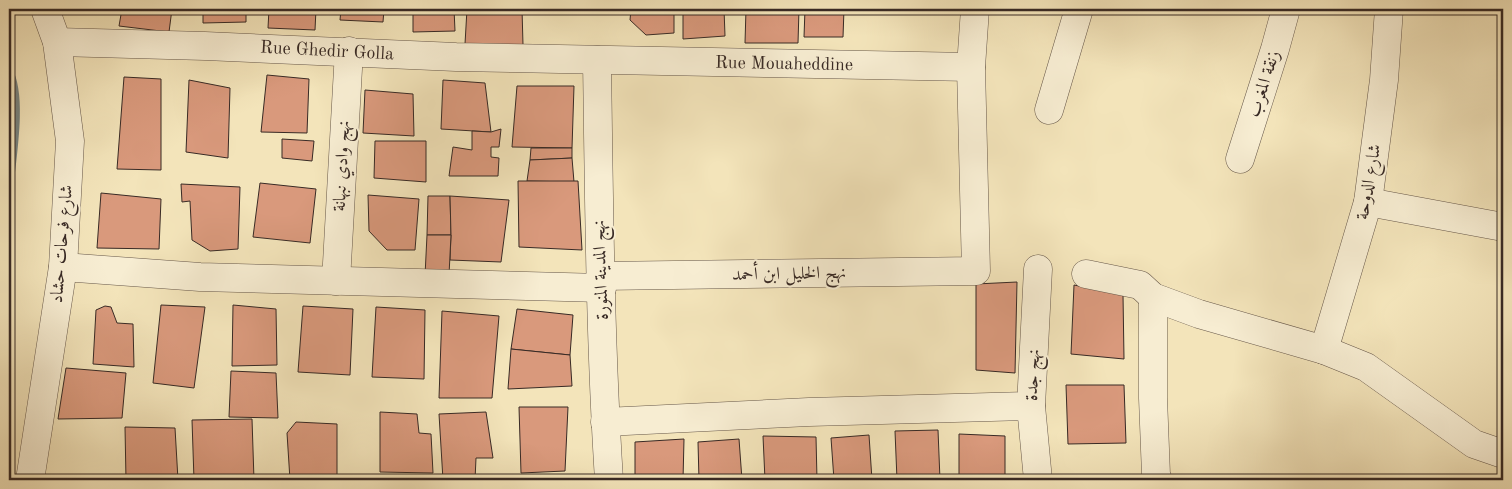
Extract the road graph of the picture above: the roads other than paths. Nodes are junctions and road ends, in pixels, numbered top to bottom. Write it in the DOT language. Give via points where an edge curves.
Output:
graph roads {
  1 [pos="45,9"];
  2 [pos="975,9"];
  3 [pos="1079,9"];
  4 [pos="1286,9"];
  5 [pos="1389,9"];
  6 [pos="57,42"];
  7 [pos="348,51"];
  8 [pos="597,60"];
  9 [pos="971,67"];
  10 [pos="1049,110"];
  11 [pos="1240,160"];
  12 [pos="1368,202"];
  13 [pos="1503,227"];
  14 [pos="63,266"];
  15 [pos="1038,270"];
  16 [pos="1086,274"];
  17 [pos="336,281"];
  18 [pos="601,282"];
  19 [pos="1153,297"];
  20 [pos="1324,350"];
  21 [pos="1031,406"];
  22 [pos="605,422"];
  23 [pos="1503,454"];
  24 [pos="30,480"];
  25 [pos="609,480"];
  26 [pos="1038,480"];
  27 [pos="1158,480"];
  1 -- 6 [label="street, شارع فرحات حشاد"];
  2 -- 9 [label="street"];
  3 -- 10 [label="street"];
  4 -- 11 [label="street, زنقة المغرب"];
  5 -- 12 [label="street, شارع الدوحة" via="1384,80"];
  6 -- 7 [label="street, Rue Ghedir Golla"];
  6 -- 14 [label="street, شارع فرحات حشاد" via="70,141"];
  7 -- 8 [label="street, Rue Ghedir Golla"];
  7 -- 17 [label="street, نهج وادي نبهانة"];
  8 -- 9 [label="street, Rue Mouaheddine"];
  8 -- 18 [label="street, نهج المدينة المنورة"];
  9 -- 18 [label="street, نهج الخليل ابن أحمد" via="976,271"];
  12 -- 13 [label="street"];
  12 -- 20 [label="street, شارع الدوحة"];
  14 -- 17 [label="street, نهج الخليل ابن أحمد" via="200,277"];
  14 -- 24 [label="street, شارع فرحات حشاد"];
  15 -- 21 [label="street, نهج جدة"];
  16 -- 19 [label="street" via="1140,285"];
  17 -- 18 [label="street, نهج الخليل ابن أحمد"];
  18 -- 22 [label="street, نهج المدينة المنورة"];
  19 -- 20 [label="street" via="1199,314"];
  19 -- 27 [label="street" via="1153,398"];
  20 -- 23 [label="street" via="1366,367 1474,444"];
  21 -- 22 [label="street"];
  21 -- 26 [label="street, نهج جدة"];
  22 -- 25 [label="street, نهج المدينة المنورة"];
}
